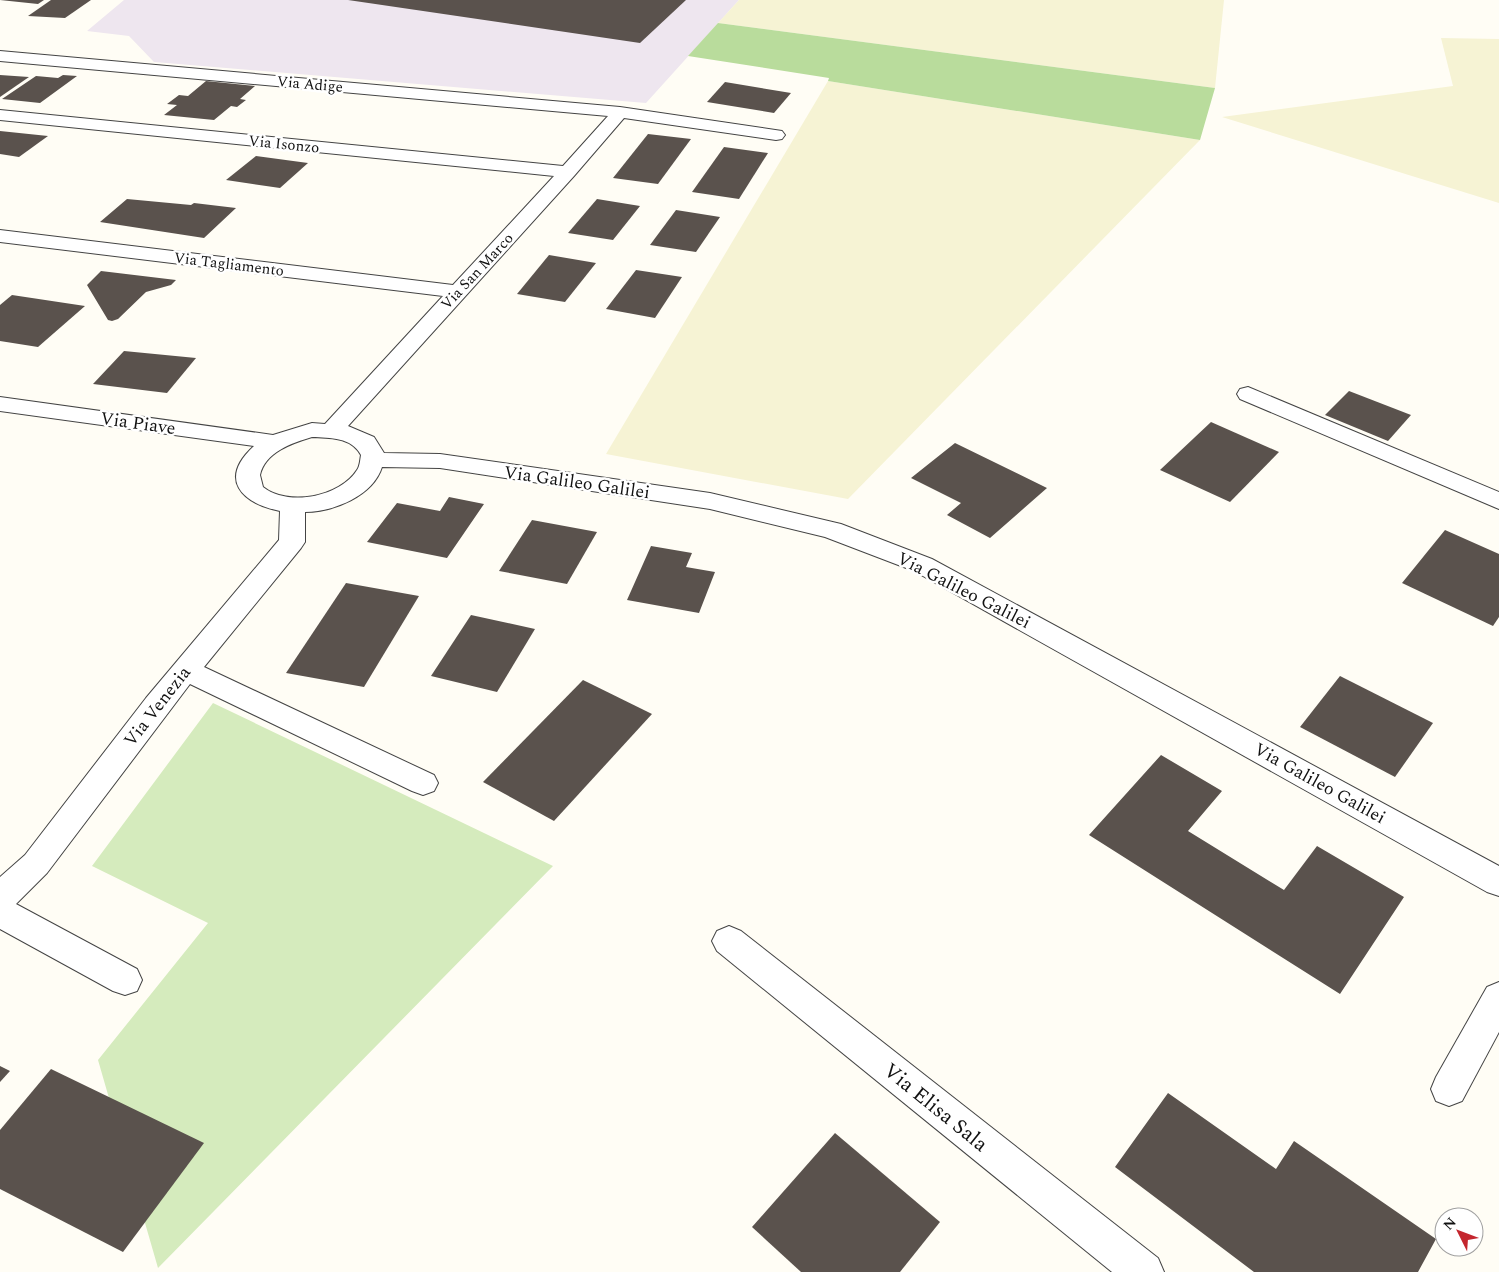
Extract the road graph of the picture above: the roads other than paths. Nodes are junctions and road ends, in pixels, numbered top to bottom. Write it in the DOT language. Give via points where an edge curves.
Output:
graph roads {
  1 [pos="0,56"];
  2 [pos="620,112"];
  3 [pos="0,115"];
  4 [pos="776,135"];
  5 [pos="568,172"];
  6 [pos="0,236"];
  7 [pos="458,292"];
  8 [pos="1248,394"];
  9 [pos="0,404"];
  10 [pos="332,430"];
  11 [pos="275,442"];
  12 [pos="374,460"];
  13 [pos="1499,501"];
  14 [pos="294,506"];
  15 [pos="186,670"];
  16 [pos="423,783"];
  17 [pos="1499,882"];
  18 [pos="0,898"];
  19 [pos="0,912"];
  20 [pos="729,941"];
  21 [pos="125,980"];
  22 [pos="1499,998"];
  23 [pos="1448,1088"];
  24 [pos="1144,1272"];
  1 -- 2 [label="street, Via Adige"];
  2 -- 4 [label="street, Via Adige"];
  2 -- 5 [label="street, Via San Marco"];
  3 -- 5 [label="street, Via Isonzo"];
  5 -- 7 [label="street, Via San Marco"];
  6 -- 7 [label="street, Via Tagliamento"];
  7 -- 10 [label="street, Via San Marco"];
  8 -- 13 [label="street"];
  9 -- 11 [label="street, Via Piave"];
  10 -- 11 [label="street" via="305,432"];
  10 -- 12 [label="street" via="360,438 371,447"];
  11 -- 14 [label="street" via="260,452 248,470 248,483 257,495 272,503"];
  12 -- 14 [label="street" via="365,480 338,498"];
  12 -- 17 [label="street, Via Galileo Galilei" via="440,461 710,501 832,530 923,565"];
  14 -- 15 [label="street, Via Venezia" via="292,542"];
  15 -- 16 [label="street"];
  15 -- 18 [label="street, Via Venezia" via="36,864"];
  19 -- 21 [label="street"];
  20 -- 24 [label="street, Via Elisa Sala"];
  22 -- 23 [label="street"];
}
